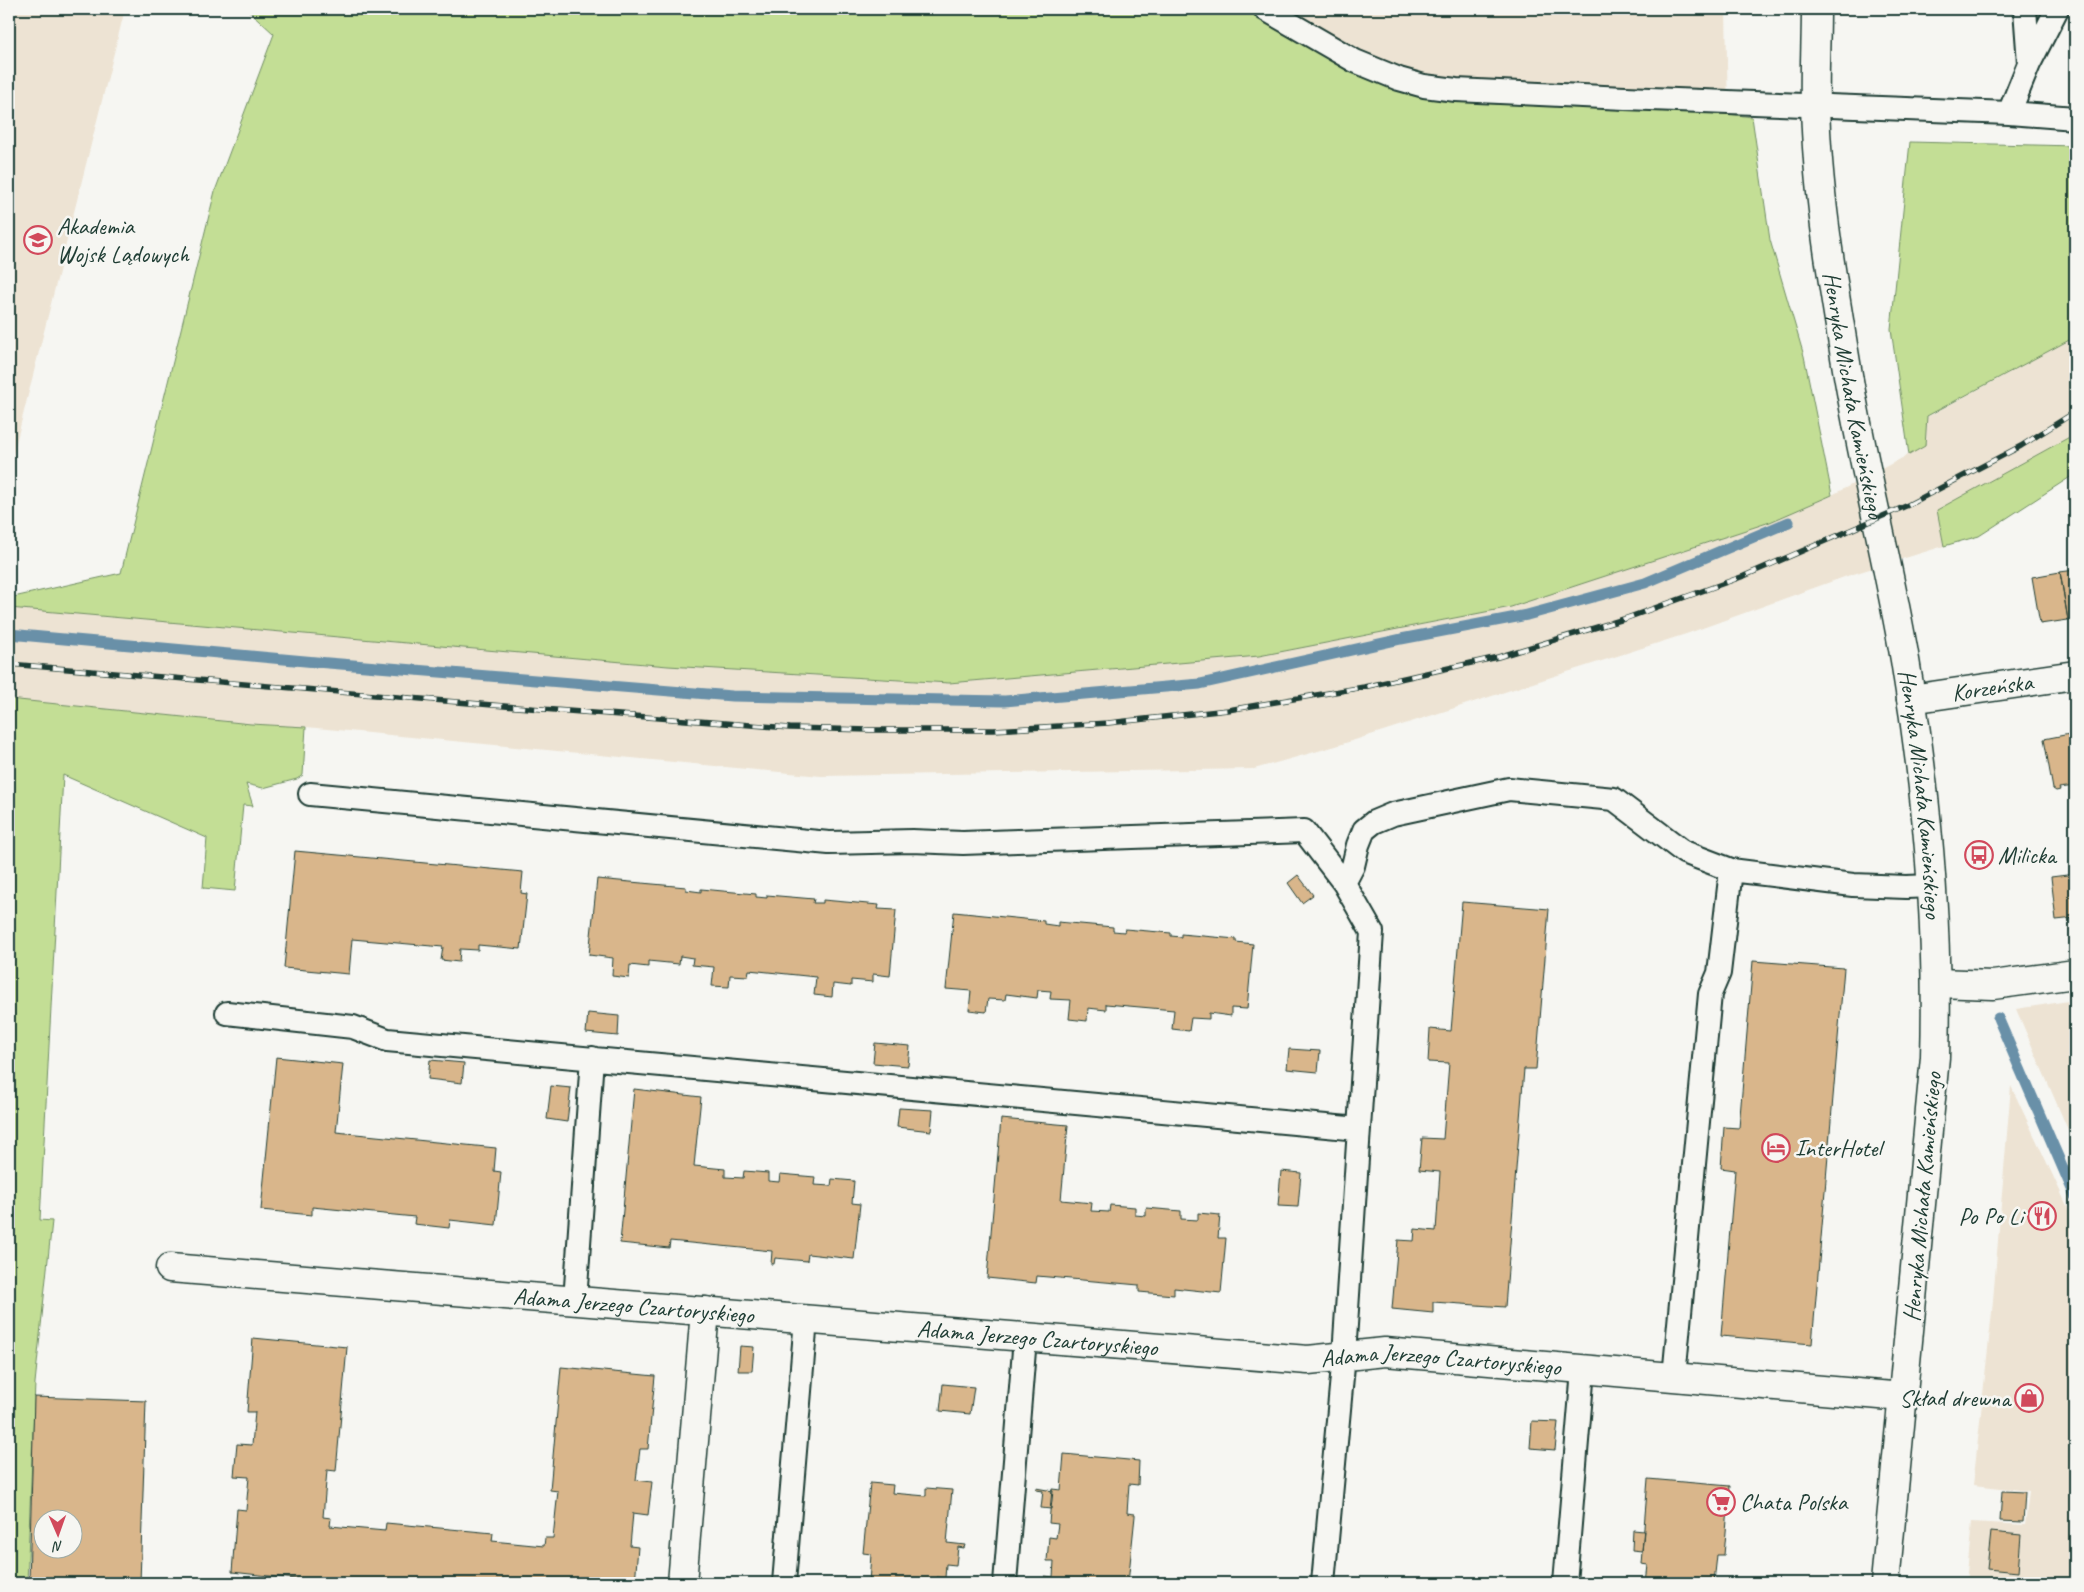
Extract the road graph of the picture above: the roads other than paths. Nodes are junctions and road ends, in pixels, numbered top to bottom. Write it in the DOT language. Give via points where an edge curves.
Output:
graph roads {
  1 [pos="1265,9"];
  2 [pos="1816,9"];
  3 [pos="2025,9"];
  4 [pos="2057,9"];
  5 [pos="2029,64"];
  6 [pos="1815,106"];
  7 [pos="2009,113"];
  8 [pos="2075,118"];
  9 [pos="2075,675"];
  10 [pos="1911,699"];
  11 [pos="310,794"];
  12 [pos="1731,870"];
  13 [pos="1344,883"];
  14 [pos="1932,886"];
  15 [pos="2075,974"];
  16 [pos="1937,983"];
  17 [pos="227,1013"];
  18 [pos="592,1058"];
  19 [pos="1358,1129"];
  20 [pos="170,1268"];
  21 [pos="574,1301"];
  22 [pos="704,1312"];
  23 [pos="806,1319"];
  24 [pos="1026,1338"];
  25 [pos="1344,1355"];
  26 [pos="1582,1370"];
  27 [pos="1674,1377"];
  28 [pos="1903,1397"];
  29 [pos="682,1583"];
  30 [pos="784,1583"];
  31 [pos="1005,1583"];
  32 [pos="1323,1583"];
  33 [pos="1565,1583"];
  34 [pos="1885,1583"];
  1 -- 6 [label="lane" via="1355,61 1424,86"];
  2 -- 6 [label="street, Henryka Michała Kamieńskiego"];
  3 -- 5 [label="lane"];
  4 -- 5 [label="lane"];
  5 -- 7 [label="lane"];
  6 -- 7 [label="lane"];
  6 -- 10 [label="street, Henryka Michała Kamieńskiego" via="1826,233 1846,365"];
  7 -- 8 [label="lane"];
  9 -- 10 [label="street, Korzeńska"];
  10 -- 14 [label="street, Henryka Michała Kamieńskiego"];
  11 -- 13 [label="lane" via="829,844 912,840 962,843 1304,831"];
  12 -- 13 [label="lane" via="1684,852 1614,799 1509,789 1393,814 1374,822 1364,830"];
  12 -- 14 [label="lane" via="1853,885"];
  12 -- 27 [label="lane" via="1719,973 1710,994"];
  13 -- 19 [label="lane" via="1372,932"];
  14 -- 16 [label="street, Henryka Michała Kamieńskiego"];
  15 -- 16 [label="street" via="1994,985"];
  16 -- 28 [label="street, Henryka Michała Kamieńskiego" via="1935,1057"];
  17 -- 18 [label="lane" via="353,1027 387,1040"];
  18 -- 19 [label="lane"];
  18 -- 21 [label="lane"];
  19 -- 25 [label="lane"];
  20 -- 21 [label="street, Adama Jerzego Czartoryskiego"];
  21 -- 22 [label="street, Adama Jerzego Czartoryskiego"];
  22 -- 23 [label="street, Adama Jerzego Czartoryskiego"];
  22 -- 29 [label="street"];
  23 -- 24 [label="street, Adama Jerzego Czartoryskiego"];
  23 -- 30 [label="lane"];
  24 -- 25 [label="street, Adama Jerzego Czartoryskiego" via="1308,1360"];
  24 -- 31 [label="lane"];
  25 -- 26 [label="street, Adama Jerzego Czartoryskiego" via="1385,1352"];
  25 -- 32 [label="lane"];
  26 -- 27 [label="street, Adama Jerzego Czartoryskiego"];
  26 -- 33 [label="lane"];
  27 -- 28 [label="street, Adama Jerzego Czartoryskiego"];
  28 -- 34 [label="street, Henryka Michała Kamieńskiego"];
}
